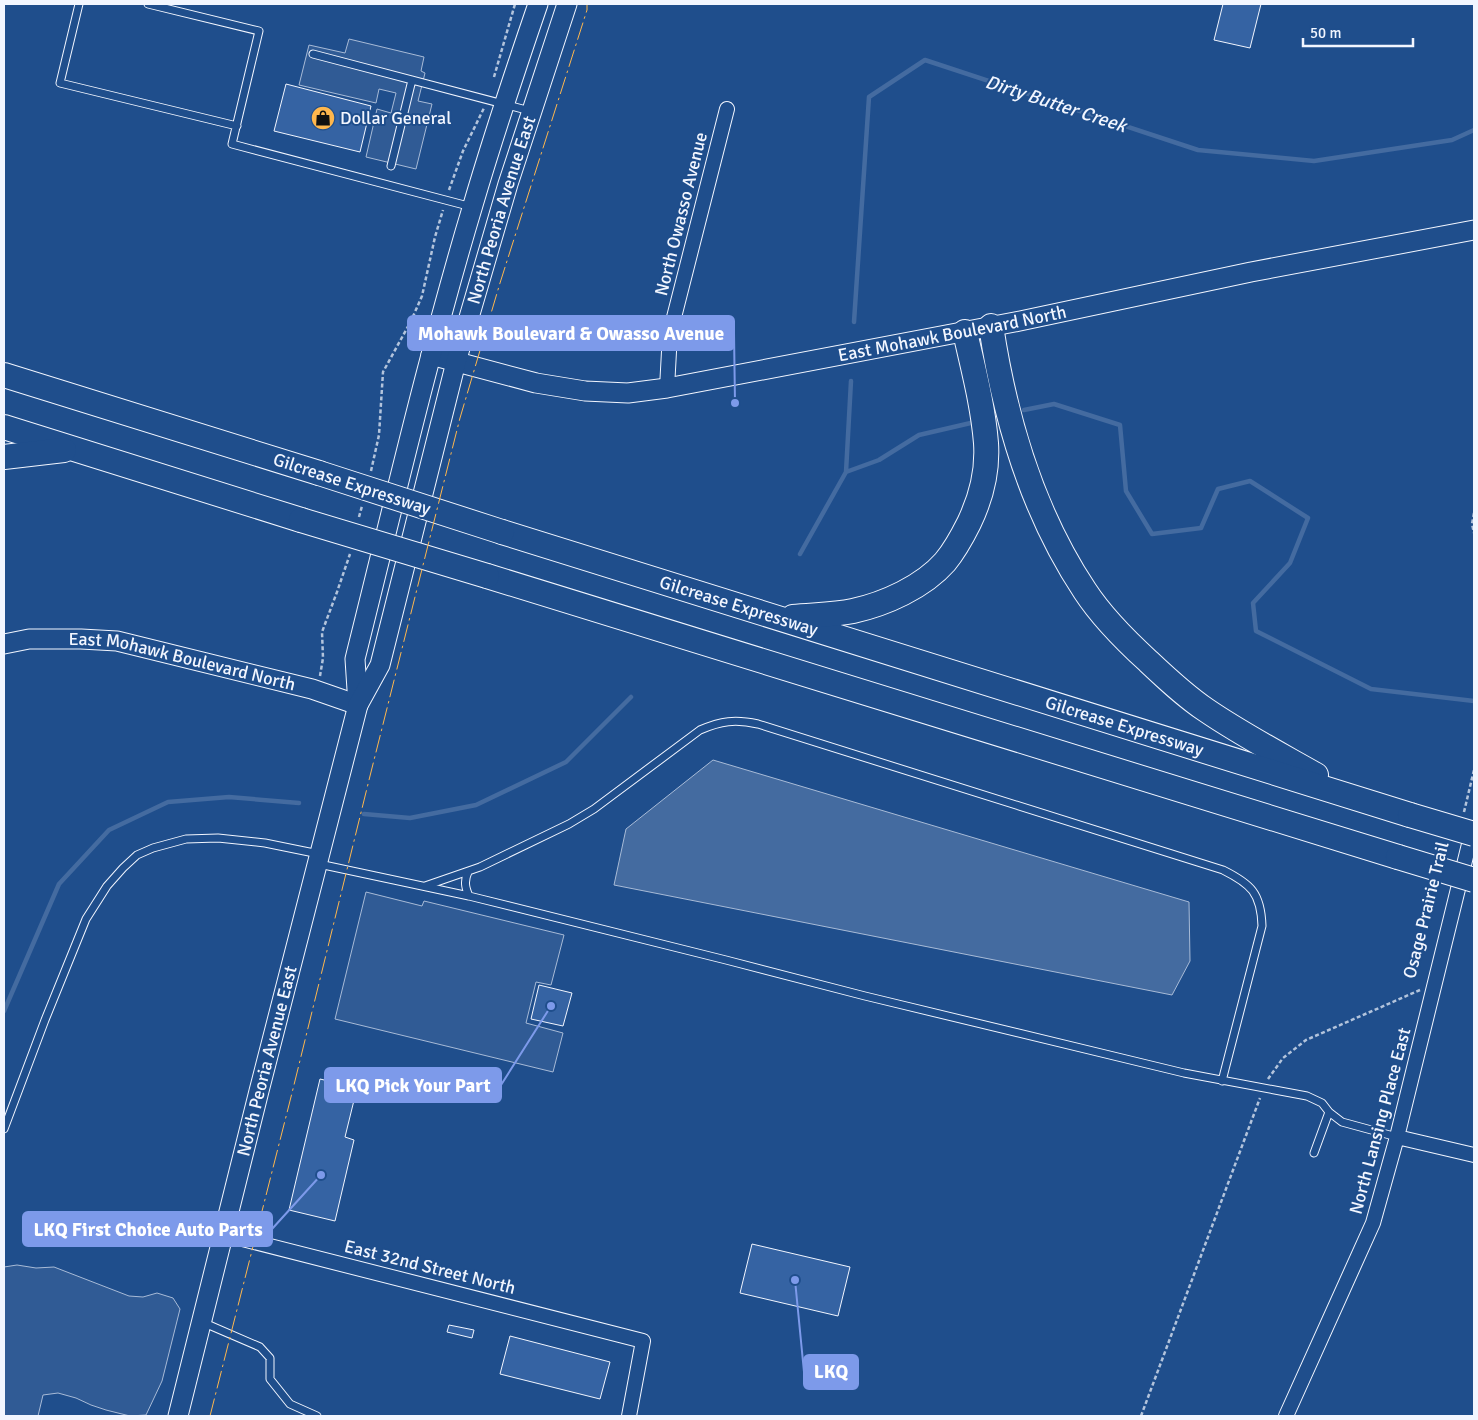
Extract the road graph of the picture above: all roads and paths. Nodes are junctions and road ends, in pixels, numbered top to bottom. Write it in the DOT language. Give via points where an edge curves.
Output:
graph roads {
  1 [pos="79,4"];
  2 [pos="148,4"];
  3 [pos="515,4"];
  4 [pos="538,4"];
  5 [pos="567,4"];
  6 [pos="313,54"];
  7 [pos="494,78"];
  8 [pos="412,80"];
  9 [pos="504,104"];
  10 [pos="726,109"];
  11 [pos="532,112"];
  12 [pos="237,126"];
  13 [pos="391,166"];
  14 [pos="472,207"];
  15 [pos="1474,230"];
  16 [pos="426,280"];
  17 [pos="991,326"];
  18 [pos="964,332"];
  19 [pos="431,355"];
  20 [pos="456,362"];
  21 [pos="4,375"];
  22 [pos="667,388"];
  23 [pos="4,426"];
  24 [pos="75,449"];
  25 [pos="4,457"];
  26 [pos="371,472"];
  27 [pos="364,498"];
  28 [pos="1474,513"];
  29 [pos="357,525"];
  30 [pos="1474,533"];
  31 [pos="350,551"];
  32 [pos="781,618"];
  33 [pos="4,644"];
  34 [pos="318,691"];
  35 [pos="358,704"];
  36 [pos="1474,770"];
  37 [pos="1357,798"];
  38 [pos="1470,825"];
  39 [pos="318,859"];
  40 [pos="468,872"];
  41 [pos="1474,880"];
  42 [pos="424,886"];
  43 [pos="470,896"];
  44 [pos="1420,990"];
  45 [pos="1222,1081"];
  46 [pos="1263,1088"];
  47 [pos="1329,1112"];
  48 [pos="4,1129"];
  49 [pos="1397,1137"];
  50 [pos="1314,1153"];
  51 [pos="1474,1155"];
  52 [pos="223,1234"];
  53 [pos="201,1322"];
  54 [pos="178,1416"];
  55 [pos="317,1416"];
  56 [pos="629,1416"];
  57 [pos="1141,1416"];
  58 [pos="1286,1416"];
  1 -- 12 [label="lane" via="60,83"];
  2 -- 12 [label="lane" via="259,32"];
  3 -- 7 [label="path"];
  4 -- 9 [label="main road, North Peoria Avenue East"];
  5 -- 11 [label="main road, North Peoria Avenue East"];
  6 -- 8 [label="lane"];
  8 -- 9 [label="lane"];
  8 -- 13 [label="lane"];
  9 -- 11 [label="lane"];
  9 -- 14 [label="main road, North Peoria Avenue East"];
  10 -- 22 [label="street, North Owasso Avenue" via="670,333"];
  11 -- 20 [label="main road, North Peoria Avenue East"];
  12 -- 14 [label="lane" via="232,144"];
  14 -- 19 [label="main road, North Peoria Avenue East"];
  15 -- 17 [label="main road, East Mohawk Boulevard North"];
  16 -- 26 [label="path" via="411,321 383,372 379,435"];
  17 -- 18 [label="main road, East Mohawk Boulevard North"];
  17 -- 37 [label="highway" via="1020,454 1063,556 1086,593 1122,636 1204,709"];
  18 -- 22 [label="main road, East Mohawk Boulevard North"];
  18 -- 32 [label="highway" via="981,405 986,471 981,495 959,542 944,563 904,594 852,611"];
  19 -- 20 [label="main road, East Mohawk Boulevard North"];
  19 -- 35 [label="main road, North Peoria Avenue East" via="355,659"];
  20 -- 22 [label="main road, East Mohawk Boulevard North" via="536,383 585,391 628,393"];
  20 -- 35 [label="main road, North Peoria Avenue East" via="380,665"];
  21 -- 32 [label="highway, Gilcrease Expressway, bridge"];
  23 -- 24 [label="highway"];
  24 -- 25 [label="highway"];
  24 -- 41 [label="highway, bridge"];
  27 -- 29 [label="path"];
  28 -- 30 [label="path"];
  31 -- 34 [label="path" via="322,632 323,658"];
  32 -- 37 [label="highway, Gilcrease Expressway"];
  33 -- 34 [label="main road, East Mohawk Boulevard North" via="29,639 117,641"];
  34 -- 35 [label="main road, East Mohawk Boulevard North"];
  35 -- 39 [label="main road, North Peoria Avenue East"];
  36 -- 38 [label="path"];
  37 -- 38 [label="highway, Gilcrease Expressway, bridge" via="1410,815"];
  38 -- 49 [label="street, North Lansing Place East"];
  39 -- 42 [label="lane"];
  39 -- 48 [label="lane" via="265,843 218,838 186,839 137,855 107,886 86,919"];
  39 -- 52 [label="main road, North Peoria Avenue East"];
  40 -- 42 [label="lane"];
  40 -- 43 [label="lane" via="465,883"];
  40 -- 45 [label="lane" via="525,847 594,809 700,730 730,721 758,724 1223,870 1245,882 1257,897 1262,926"];
  42 -- 43 [label="lane"];
  43 -- 45 [label="lane" via="875,999"];
  44 -- 46 [label="path, Osage Prairie Trail" via="1306,1040 1283,1058"];
  45 -- 46 [label="lane"];
  46 -- 47 [label="lane" via="1308,1096 1322,1103"];
  46 -- 57 [label="path, Osage Prairie Trail"];
  47 -- 49 [label="lane" via="1342,1122"];
  47 -- 50 [label="lane"];
  49 -- 51 [label="street"];
  49 -- 58 [label="street, North Lansing Place East" via="1373,1223"];
  52 -- 53 [label="main road, North Peoria Avenue East"];
  52 -- 56 [label="street, East 32nd Street North" via="643,1341"];
  53 -- 54 [label="main road, North Peoria Avenue East"];
  53 -- 55 [label="lane" via="260,1347 270,1358 270,1379 275,1386 290,1404"];
}
